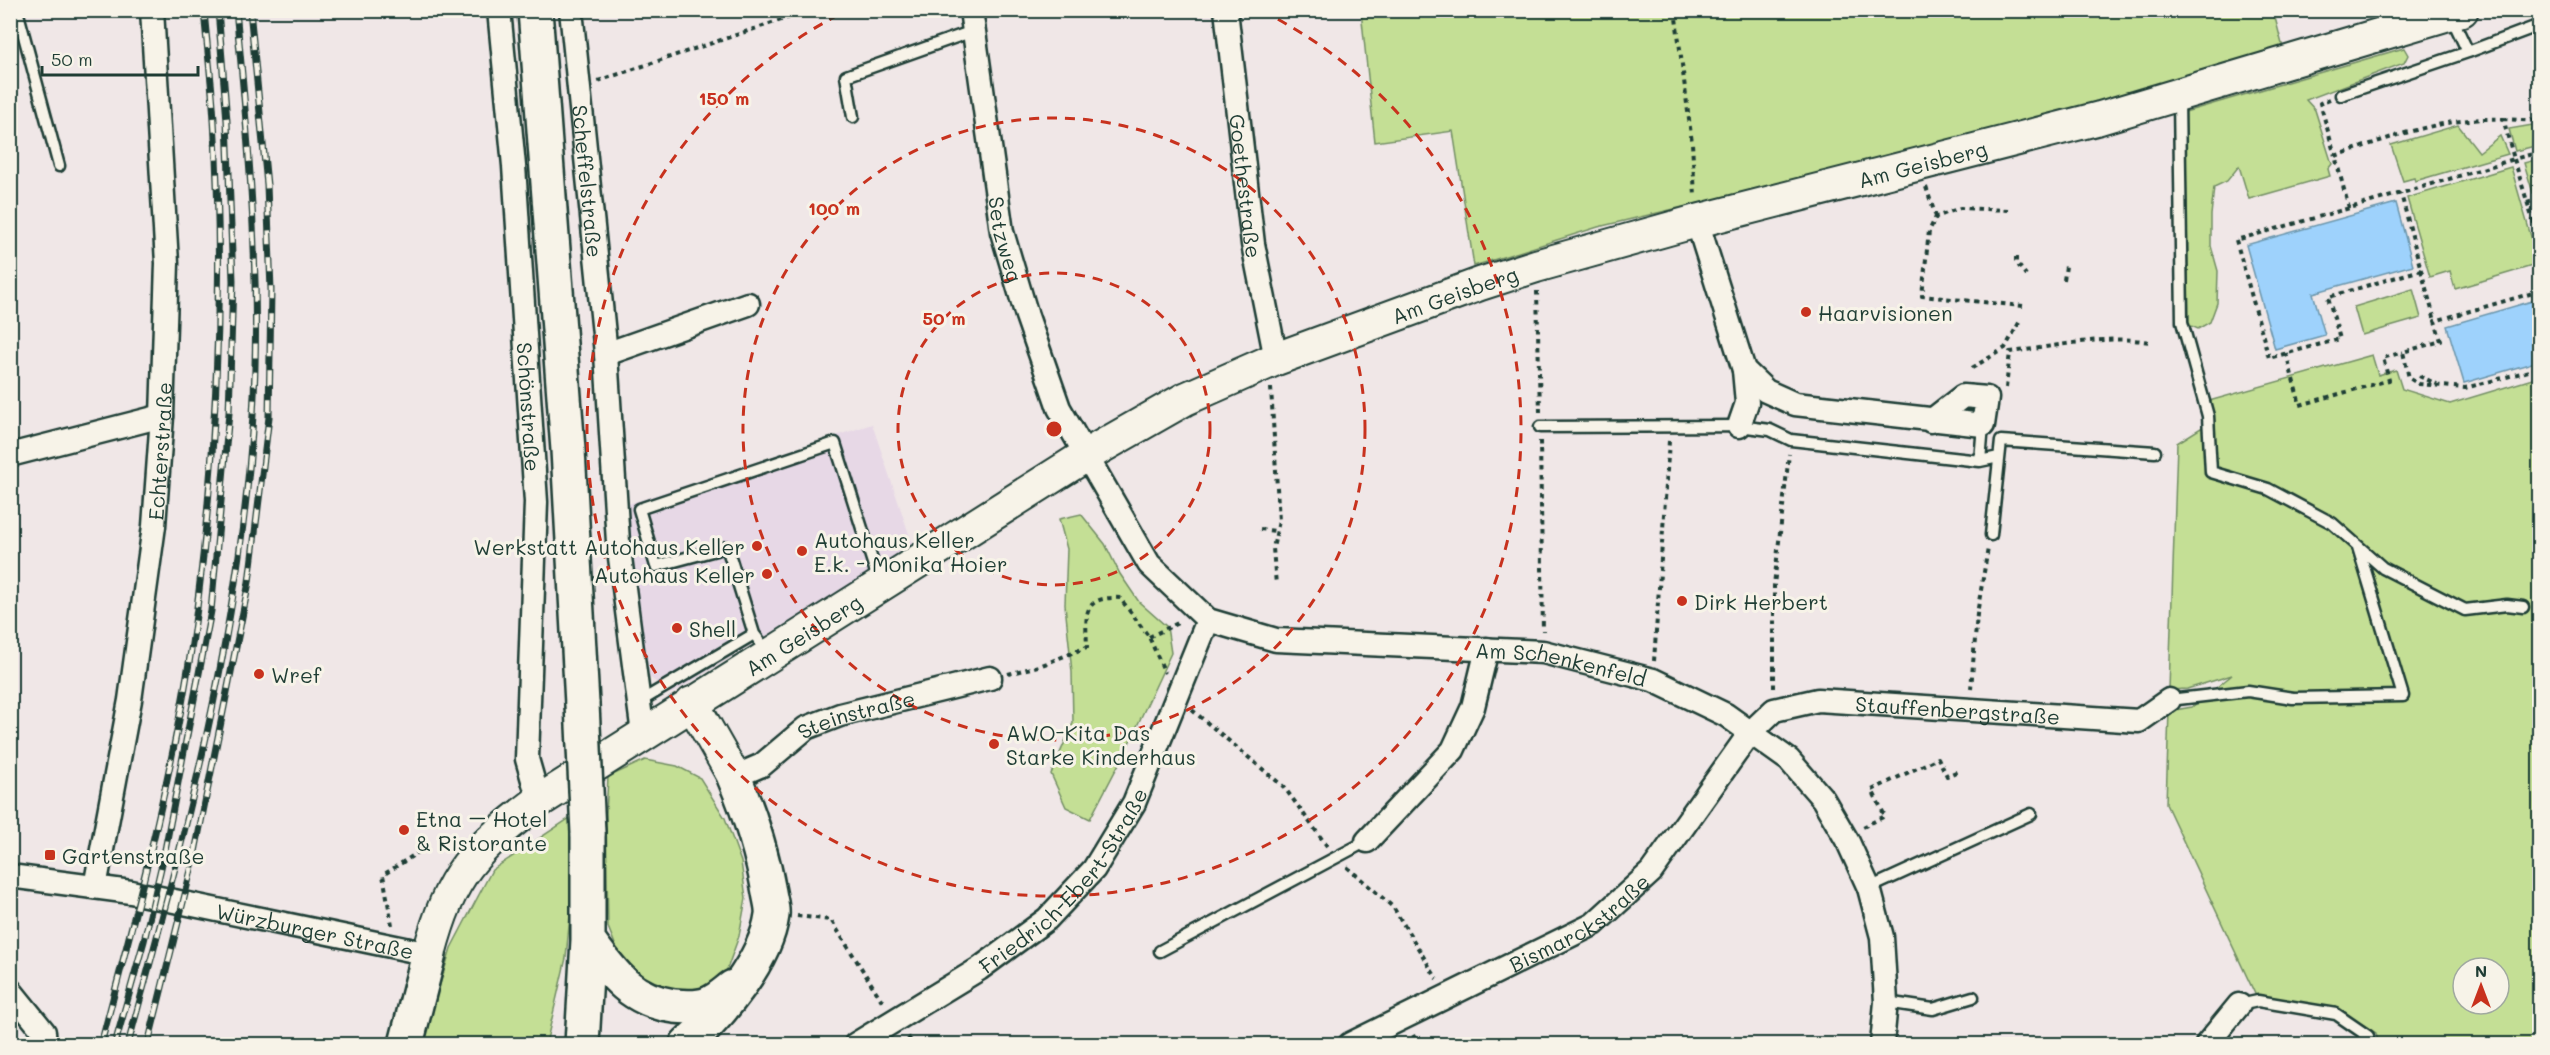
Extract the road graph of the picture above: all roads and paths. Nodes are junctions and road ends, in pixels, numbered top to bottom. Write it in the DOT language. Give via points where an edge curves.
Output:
graph roads {
  1 [pos="17,10"];
  2 [pos="152,10"];
  3 [pos="500,10"];
  4 [pos="535,10"];
  5 [pos="571,10"];
  6 [pos="811,10"];
  7 [pos="1226,10"];
  8 [pos="1675,10"];
  9 [pos="2456,13"];
  10 [pos="972,21"];
  11 [pos="2540,25"];
  12 [pos="2468,52"];
  13 [pos="578,88"];
  14 [pos="2179,95"];
  15 [pos="2341,95"];
  16 [pos="852,117"];
  17 [pos="2503,119"];
  18 [pos="2540,121"];
  19 [pos="2540,152"];
  20 [pos="2335,156"];
  21 [pos="2514,159"];
  22 [pos="59,166"];
  23 [pos="2401,194"];
  24 [pos="2540,199"];
  25 [pos="2527,202"];
  26 [pos="2349,208"];
  27 [pos="2008,210"];
  28 [pos="1697,221"];
  29 [pos="2540,243"];
  30 [pos="2016,257"];
  31 [pos="1536,266"];
  32 [pos="2066,266"];
  33 [pos="2421,270"];
  34 [pos="2026,274"];
  35 [pos="2064,280"];
  36 [pos="2540,291"];
  37 [pos="748,304"];
  38 [pos="2023,306"];
  39 [pos="2020,321"];
  40 [pos="2435,321"];
  41 [pos="2149,342"];
  42 [pos="2403,352"];
  43 [pos="2286,353"];
  44 [pos="606,354"];
  45 [pos="1276,359"];
  46 [pos="1972,368"];
  47 [pos="2540,368"];
  48 [pos="1744,370"];
  49 [pos="2419,376"];
  50 [pos="2007,378"];
  51 [pos="2440,385"];
  52 [pos="1539,394"];
  53 [pos="1272,414"];
  54 [pos="162,416"];
  55 [pos="1983,425"];
  56 [pos="1739,426"];
  57 [pos="1540,428"];
  58 [pos="1669,444"];
  59 [pos="2155,452"];
  60 [pos="10,455"];
  61 [pos="1789,455"];
  62 [pos="1085,456"];
  63 [pos="1999,457"];
  64 [pos="1980,461"];
  65 [pos="1540,473"];
  66 [pos="1260,529"];
  67 [pos="1275,531"];
  68 [pos="1990,536"];
  69 [pos="2358,547"];
  70 [pos="1987,555"];
  71 [pos="1276,585"];
  72 [pos="880,587"];
  73 [pos="2523,608"];
  74 [pos="1204,616"];
  75 [pos="1543,628"];
  76 [pos="1149,637"];
  77 [pos="762,644"];
  78 [pos="1487,649"];
  79 [pos="990,678"];
  80 [pos="1653,680"];
  81 [pos="1971,683"];
  82 [pos="1177,697"];
  83 [pos="2169,700"];
  84 [pos="639,702"];
  85 [pos="692,703"];
  86 [pos="1774,710"];
  87 [pos="1750,733"];
  88 [pos="643,734"];
  89 [pos="1959,771"];
  90 [pos="734,777"];
  91 [pos="539,801"];
  92 [pos="2031,814"];
  93 [pos="1868,825"];
  94 [pos="1367,841"];
  95 [pos="1328,847"];
  96 [pos="418,848"];
  97 [pos="10,876"];
  98 [pos="1364,880"];
  99 [pos="95,887"];
  100 [pos="1869,888"];
  101 [pos="772,914"];
  102 [pos="588,940"];
  103 [pos="396,947"];
  104 [pos="1160,951"];
  105 [pos="429,954"];
  106 [pos="1435,976"];
  107 [pos="740,982"];
  108 [pos="586,989"];
  109 [pos="10,990"];
  110 [pos="1973,997"];
  111 [pos="883,1002"];
  112 [pos="1886,1002"];
  113 [pos="2239,1005"];
  114 [pos="2368,1036"];
  115 [pos="45,1044"];
  116 [pos="406,1044"];
  117 [pos="561,1044"];
  118 [pos="582,1044"];
  119 [pos="687,1044"];
  120 [pos="856,1044"];
  121 [pos="1350,1044"];
  122 [pos="1882,1044"];
  123 [pos="2207,1044"];
  1 -- 22 [label="lane"];
  2 -- 54 [label="street, Echterstraße" via="167,263"];
  3 -- 91 [label="street, Schönstraße" via="536,502 527,759"];
  4 -- 102 [label="main road, bridge" via="568,450 588,833"];
  5 -- 13 [label="street, Scheffelstraße"];
  6 -- 13 [label="path"];
  7 -- 45 [label="street, Goethestraße" via="1253,244"];
  8 -- 28 [label="path" via="1692,143"];
  9 -- 12 [label="lane"];
  9 -- 14 [label="street, Am Geisberg"];
  10 -- 16 [label="lane" via="846,76"];
  10 -- 62 [label="street, Setzweg" via="1002,232 1059,408"];
  11 -- 12 [label="lane"];
  12 -- 15 [label="lane"];
  13 -- 44 [label="street, Scheffelstraße"];
  14 -- 28 [label="street, Am Geisberg"];
  14 -- 69 [label="lane" via="2182,322 2208,416 2211,472 2268,489 2332,523"];
  15 -- 20 [label="path" via="2320,103"];
  17 -- 18 [label="path"];
  17 -- 20 [label="path" via="2435,124"];
  17 -- 21 [label="path"];
  19 -- 21 [label="path"];
  20 -- 26 [label="path"];
  21 -- 23 [label="path"];
  21 -- 25 [label="path"];
  23 -- 26 [label="path"];
  23 -- 33 [label="path"];
  24 -- 25 [label="path"];
  25 -- 29 [label="path"];
  26 -- 43 [label="path" via="2236,240 2269,358"];
  27 -- 38 [label="path" via="1960,208 1936,217 1929,231 1922,296"];
  28 -- 31 [label="street, Am Geisberg"];
  28 -- 48 [label="street"];
  30 -- 34 [label="path"];
  31 -- 45 [label="street, Am Geisberg"];
  31 -- 52 [label="path"];
  32 -- 35 [label="path"];
  33 -- 40 [label="path"];
  33 -- 43 [label="path" via="2328,297 2340,339"];
  36 -- 40 [label="path"];
  37 -- 44 [label="street"];
  39 -- 46 [label="path" via="2005,348"];
  40 -- 42 [label="path" via="2441,341"];
  41 -- 50 [label="path" via="2100,341 2010,352"];
  42 -- 43 [label="path" via="2383,358 2389,380 2300,405"];
  42 -- 51 [label="path" via="2409,378 2419,384"];
  44 -- 84 [label="street, Scheffelstraße" via="618,542"];
  45 -- 62 [label="street, Am Geisberg" via="1185,399"];
  47 -- 51 [label="path" via="2465,388"];
  48 -- 55 [label="street" via="1766,392 1796,404"];
  48 -- 56 [label="street" via="1747,403"];
  49 -- 51 [label="path"];
  53 -- 67 [label="path" via="1279,521"];
  54 -- 60 [label="street"];
  54 -- 99 [label="street, Echterstraße" via="154,526 131,688"];
  55 -- 64 [label="lane"];
  56 -- 57 [label="lane"];
  56 -- 64 [label="lane" via="1770,430 1791,440"];
  58 -- 80 [label="path"];
  59 -- 63 [label="lane" via="2001,441"];
  61 -- 86 [label="path" via="1774,585"];
  62 -- 72 [label="street, Am Geisberg"];
  62 -- 74 [label="street, Am Schenkenfeld" via="1149,564"];
  63 -- 64 [label="lane"];
  63 -- 68 [label="lane"];
  65 -- 75 [label="path"];
  66 -- 67 [label="path"];
  67 -- 71 [label="path"];
  69 -- 73 [label="lane" via="2383,568 2465,610 2507,605"];
  69 -- 83 [label="lane" via="2403,696 2293,698 2248,691"];
  70 -- 81 [label="path"];
  72 -- 77 [label="street, Am Geisberg"];
  72 -- 77 [label="lane" via="835,443 639,509 656,566 727,547"];
  74 -- 76 [label="path"];
  74 -- 78 [label="street, Am Schenkenfeld" via="1276,640"];
  74 -- 82 [label="street, Friedrich-Ebert-Straße"];
  76 -- 79 [label="path" via="1120,598 1103,597 1095,600 1086,613 1087,647 1042,665"];
  76 -- 82 [label="path"];
  77 -- 84 [label="lane"];
  77 -- 85 [label="street, Am Geisberg"];
  78 -- 80 [label="street, Am Schenkenfeld" via="1543,652"];
  78 -- 94 [label="street" via="1473,707 1453,750"];
  79 -- 90 [label="street, Steinstraße" via="806,728 762,765"];
  80 -- 87 [label="street, Am Schenkenfeld" via="1726,715"];
  82 -- 95 [label="path" via="1284,787"];
  82 -- 120 [label="street, Friedrich-Ebert-Straße" via="1134,803 1094,869 1047,919 988,963"];
  83 -- 86 [label="street, Stauffenbergstraße" via="2139,721 1818,700"];
  84 -- 88 [label="street, Scheffelstraße"];
  85 -- 88 [label="street, Am Geisberg"];
  85 -- 90 [label="street"];
  86 -- 87 [label="street"];
  87 -- 100 [label="street, Am Schenkenfeld" via="1789,760 1822,799"];
  87 -- 121 [label="street, Bismarckstraße" via="1651,872 1594,924"];
  88 -- 91 [label="street, Am Geisberg"];
  89 -- 93 [label="path" via="1947,776 1938,758 1872,790 1885,816"];
  90 -- 101 [label="main road" via="758,840"];
  91 -- 105 [label="street, Würzburger Straße" via="478,850 457,878 438,918"];
  92 -- 100 [label="lane"];
  94 -- 104 [label="lane"];
  96 -- 103 [label="path" via="420,851 383,877"];
  97 -- 99 [label="street, Würzburger Straße"];
  98 -- 106 [label="path" via="1393,907"];
  99 -- 103 [label="street, Würzburger Straße"];
  100 -- 112 [label="street, Am Schenkenfeld" via="1882,937"];
  101 -- 107 [label="main road" via="761,951"];
  101 -- 111 [label="path" via="831,920"];
  102 -- 107 [label="main road" via="616,978 637,995 663,1005 687,1008 710,1004"];
  102 -- 108 [label="main road"];
  103 -- 105 [label="street, Würzburger Straße"];
  105 -- 116 [label="main road"];
  107 -- 119 [label="main road" via="709,1025"];
  108 -- 117 [label="main road" via="563,1030"];
  108 -- 118 [label="main road"];
  109 -- 115 [label="street" via="44,1032"];
  110 -- 112 [label="lane" via="1933,1009"];
  112 -- 122 [label="street, Am Schenkenfeld"];
  113 -- 114 [label="lane" via="2258,1001 2336,1014"];
  113 -- 123 [label="street"];
}
